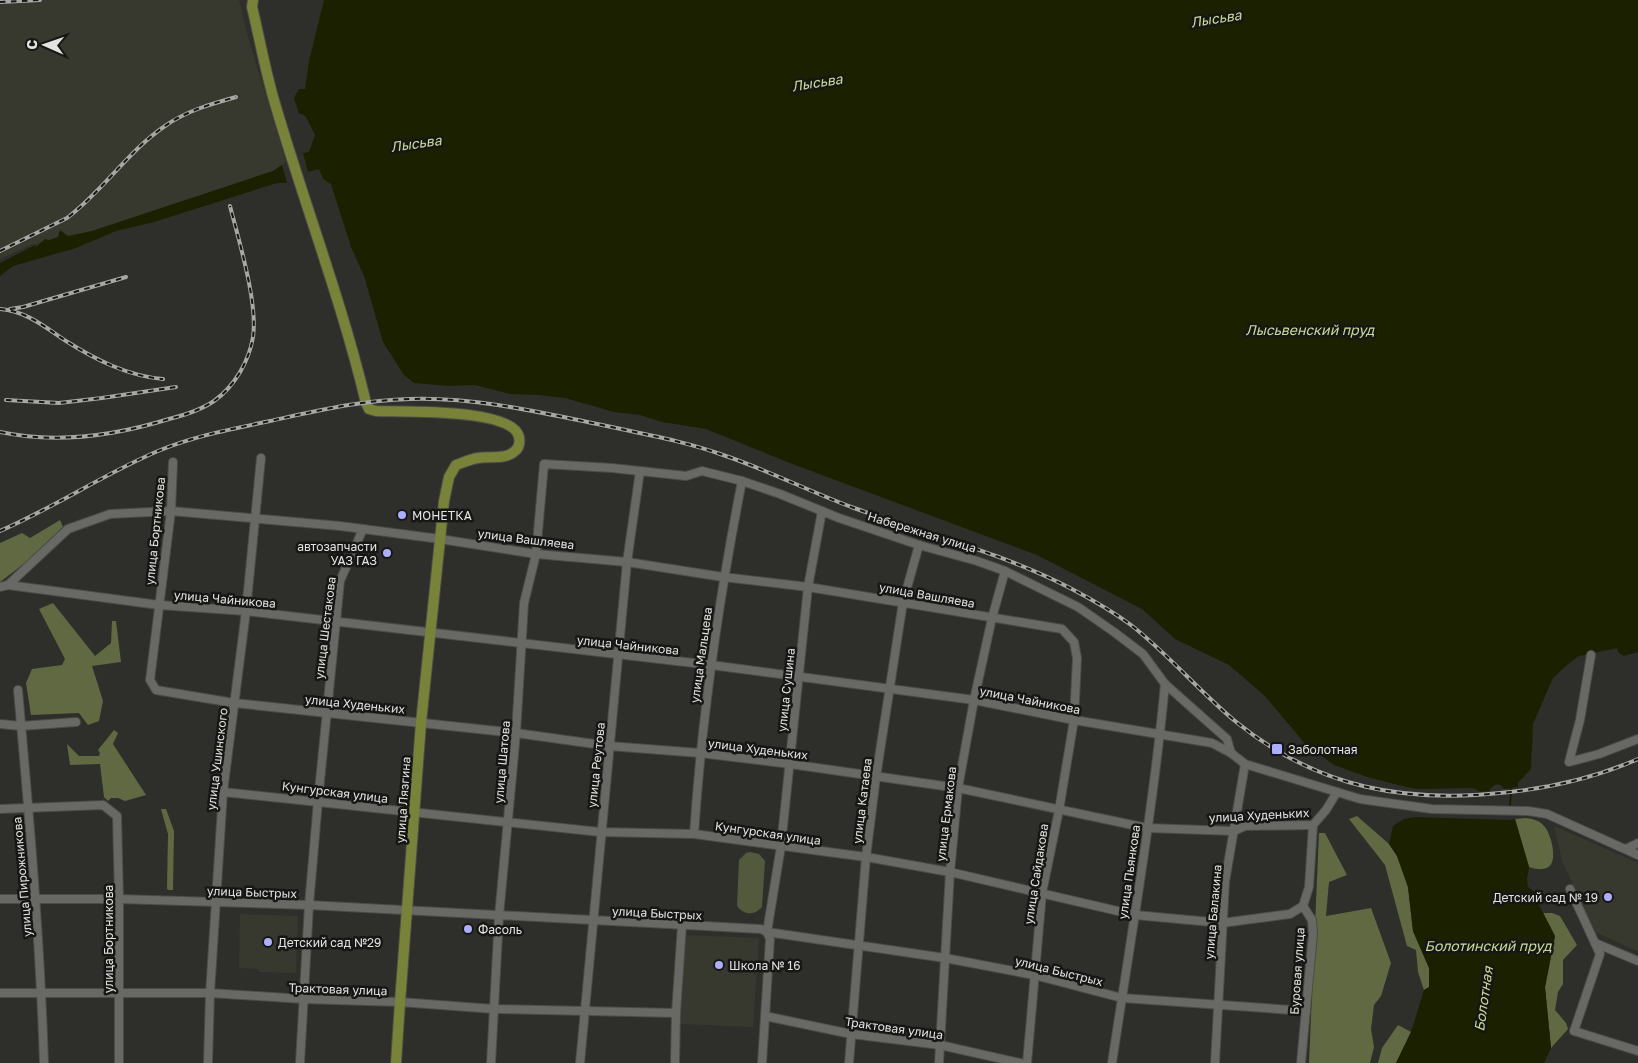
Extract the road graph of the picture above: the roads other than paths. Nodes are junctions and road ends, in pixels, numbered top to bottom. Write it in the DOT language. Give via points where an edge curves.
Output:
graph roads {
  1 [pos="253,0"];
  2 [pos="261,458"];
  3 [pos="173,462"];
  4 [pos="544,464"];
  5 [pos="640,471"];
  6 [pos="742,481"];
  7 [pos="822,510"];
  8 [pos="171,511"];
  9 [pos="254,518"];
  10 [pos="363,529"];
  11 [pos="440,539"];
  12 [pos="919,545"];
  13 [pos="536,554"];
  14 [pos="627,562"];
  15 [pos="1005,572"];
  16 [pos="723,577"];
  17 [pos="8,585"];
  18 [pos="808,586"];
  19 [pos="0,587"];
  20 [pos="903,602"];
  21 [pos="159,605"];
  22 [pos="246,612"];
  23 [pos="992,618"];
  24 [pos="336,622"];
  25 [pos="1062,629"];
  26 [pos="431,633"];
  27 [pos="522,644"];
  28 [pos="618,656"];
  29 [pos="1591,656"];
  30 [pos="711,666"];
  31 [pos="799,677"];
  32 [pos="1165,684"];
  33 [pos="18,690"];
  34 [pos="156,690"];
  35 [pos="889,690"];
  36 [pos="974,700"];
  37 [pos="234,703"];
  38 [pos="326,713"];
  39 [pos="1074,720"];
  40 [pos="76,722"];
  41 [pos="421,723"];
  42 [pos="0,724"];
  43 [pos="21,726"];
  44 [pos="516,733"];
  45 [pos="1160,734"];
  46 [pos="1638,739"];
  47 [pos="609,746"];
  48 [pos="700,753"];
  49 [pos="1231,753"];
  50 [pos="790,764"];
  51 [pos="1245,764"];
  52 [pos="876,777"];
  53 [pos="958,788"];
  54 [pos="223,792"];
  55 [pos="1338,792"];
  56 [pos="318,801"];
  57 [pos="0,808"];
  58 [pos="28,808"];
  59 [pos="1059,810"];
  60 [pos="414,813"];
  61 [pos="508,821"];
  62 [pos="1313,825"];
  63 [pos="1147,828"];
  64 [pos="1234,830"];
  65 [pos="600,832"];
  66 [pos="694,834"];
  67 [pos="1638,843"];
  68 [pos="781,846"];
  69 [pos="1626,849"];
  70 [pos="1638,855"];
  71 [pos="866,858"];
  72 [pos="950,872"];
  73 [pos="1570,889"];
  74 [pos="1042,893"];
  75 [pos="35,898"];
  76 [pos="0,899"];
  77 [pos="119,899"];
  78 [pos="215,903"];
  79 [pos="309,905"];
  80 [pos="1303,906"];
  81 [pos="407,910"];
  82 [pos="499,916"];
  83 [pos="1135,916"];
  84 [pos="593,921"];
  85 [pos="1222,922"];
  86 [pos="682,926"];
  87 [pos="767,932"];
  88 [pos="1595,943"];
  89 [pos="858,944"];
  90 [pos="946,958"];
  91 [pos="1638,961"];
  92 [pos="1034,975"];
  93 [pos="42,992"];
  94 [pos="0,993"];
  95 [pos="120,993"];
  96 [pos="210,993"];
  97 [pos="1122,998"];
  98 [pos="303,999"];
  99 [pos="400,1002"];
  100 [pos="1218,1006"];
  101 [pos="494,1009"];
  102 [pos="584,1011"];
  103 [pos="1306,1011"];
  104 [pos="676,1013"];
  105 [pos="765,1016"];
  106 [pos="851,1034"];
  107 [pos="940,1045"];
  108 [pos="1638,1051"];
  109 [pos="44,1063"];
  110 [pos="120,1063"];
  111 [pos="208,1063"];
  112 [pos="300,1063"];
  113 [pos="396,1063"];
  114 [pos="491,1063"];
  115 [pos="580,1063"];
  116 [pos="675,1063"];
  117 [pos="762,1063"];
  118 [pos="849,1063"];
  119 [pos="939,1063"];
  120 [pos="1020,1063"];
  121 [pos="1027,1063"];
  122 [pos="1112,1063"];
  123 [pos="1215,1063"];
  124 [pos="1301,1063"];
  1 -- 11 [label="main road, улица Лязгина" via="275,106 367,405 376,411 448,413 490,419 509,424 518,432 520,442 510,455 475,458 456,465 449,477"];
  2 -- 9 [label="street, улица Ушинского"];
  3 -- 8 [label="street, улица Бортникова"];
  4 -- 5 [label="street, Набережная улица"];
  4 -- 13 [label="street, улица Шатова"];
  5 -- 6 [label="street, Набережная улица" via="686,476 702,471"];
  5 -- 14 [label="street, улица Реутова"];
  6 -- 7 [label="street, Набережная улица"];
  6 -- 16 [label="street, улица Мальцева"];
  7 -- 12 [label="street, Набережная улица"];
  7 -- 18 [label="street, улица Сушина"];
  8 -- 9 [label="street, улица Вашляева"];
  8 -- 17 [label="street, улица Вашляева" via="110,514 68,529"];
  8 -- 21 [label="street, улица Бортникова"];
  9 -- 10 [label="street, улица Вашляева"];
  9 -- 22 [label="street, улица Ушинского"];
  10 -- 11 [label="street, улица Вашляева"];
  10 -- 24 [label="street, улица Шестакова" via="340,580"];
  11 -- 13 [label="street, улица Вашляева"];
  11 -- 26 [label="main road, улица Лязгина"];
  12 -- 15 [label="street, Набережная улица"];
  12 -- 20 [label="street, улица Катаева"];
  13 -- 14 [label="street, улица Вашляева"];
  13 -- 27 [label="street, улица Шатова" via="524,603"];
  14 -- 16 [label="street, улица Вашляева"];
  14 -- 28 [label="street, улица Реутова"];
  15 -- 23 [label="street, улица Ермакова"];
  15 -- 32 [label="street, Набережная улица" via="1078,607 1114,632 1143,654"];
  16 -- 18 [label="street, улица Вашляева"];
  16 -- 30 [label="street, улица Мальцева"];
  17 -- 19 [label="street, улица Чайникова"];
  17 -- 21 [label="street, улица Чайникова"];
  18 -- 20 [label="street, улица Вашляева"];
  18 -- 31 [label="street, улица Сушина"];
  20 -- 23 [label="street, улица Вашляева"];
  20 -- 35 [label="street, улица Катаева"];
  21 -- 22 [label="street, улица Чайникова"];
  21 -- 34 [label="street, улица Бортникова" via="150,680"];
  22 -- 24 [label="street, улица Чайникова"];
  22 -- 37 [label="street, улица Ушинского"];
  23 -- 25 [label="street, улица Вашляева"];
  23 -- 36 [label="street, улица Ермакова"];
  24 -- 26 [label="street, улица Чайникова"];
  24 -- 38 [label="street, улица Шестакова"];
  25 -- 39 [label="street, улица Сайдакова" via="1074,642 1077,658"];
  26 -- 27 [label="street, улица Чайникова"];
  26 -- 41 [label="main road, улица Лязгина"];
  27 -- 28 [label="street, улица Чайникова"];
  27 -- 44 [label="street, улица Шатова"];
  28 -- 30 [label="street, улица Чайникова"];
  28 -- 47 [label="street, улица Реутова"];
  29 -- 46 [label="street" via="1570,762"];
  30 -- 31 [label="street, улица Чайникова"];
  30 -- 48 [label="street, улица Мальцева"];
  31 -- 35 [label="street, улица Чайникова"];
  31 -- 50 [label="street, улица Сушина"];
  32 -- 45 [label="street, улица Пьянкова"];
  32 -- 49 [label="street, Набережная улица" via="1227,740"];
  33 -- 43 [label="street, улица Пирожникова"];
  34 -- 37 [label="street, улица Худеньких"];
  35 -- 36 [label="street, улица Чайникова"];
  35 -- 52 [label="street, улица Катаева"];
  36 -- 39 [label="street, улица Чайникова"];
  36 -- 53 [label="street, улица Ермакова"];
  37 -- 38 [label="street, улица Худеньких"];
  37 -- 54 [label="street, улица Ушинского"];
  38 -- 41 [label="street, улица Худеньких"];
  38 -- 56 [label="street, улица Шестакова"];
  39 -- 45 [label="street, улица Чайникова"];
  39 -- 59 [label="street, улица Сайдакова"];
  40 -- 43 [label="street"];
  41 -- 44 [label="street, улица Худеньких"];
  41 -- 60 [label="main road, улица Лязгина"];
  42 -- 43 [label="street"];
  43 -- 58 [label="street, улица Пирожникова"];
  44 -- 47 [label="street, улица Худеньких"];
  44 -- 61 [label="street, улица Шатова"];
  45 -- 49 [label="street, улица Чайникова" via="1212,743"];
  45 -- 63 [label="street, улица Пьянкова"];
  47 -- 48 [label="street, улица Худеньких"];
  47 -- 65 [label="street, улица Реутова"];
  48 -- 50 [label="street, улица Худеньких"];
  48 -- 66 [label="street, улица Мальцева"];
  49 -- 51 [label="street, улица Чайникова"];
  50 -- 52 [label="street, улица Худеньких"];
  50 -- 68 [label="street, улица Сушина"];
  51 -- 55 [label="street"];
  51 -- 64 [label="street, улица Балакина"];
  52 -- 53 [label="street, улица Худеньких"];
  52 -- 71 [label="street, улица Катаева"];
  53 -- 59 [label="street, улица Худеньких"];
  53 -- 72 [label="street, улица Ермакова"];
  54 -- 56 [label="street, Кунгурская улица"];
  54 -- 78 [label="street, улица Ушинского"];
  55 -- 62 [label="street, улица Худеньких"];
  55 -- 69 [label="street" via="1360,799 1432,809 1547,814"];
  56 -- 60 [label="street, Кунгурская улица"];
  56 -- 79 [label="street, улица Шестакова"];
  57 -- 58 [label="street"];
  58 -- 75 [label="street, улица Пирожникова"];
  58 -- 77 [label="street, улица Бортникова" via="103,805 117,816"];
  59 -- 63 [label="street, улица Худеньких"];
  59 -- 74 [label="street, улица Сайдакова"];
  60 -- 61 [label="street, Кунгурская улица"];
  60 -- 81 [label="main road, улица Лязгина"];
  61 -- 65 [label="street, Кунгурская улица"];
  61 -- 82 [label="street, улица Шатова"];
  62 -- 64 [label="street, улица Худеньких" via="1245,826"];
  62 -- 80 [label="street" via="1310,887"];
  63 -- 64 [label="street, улица Худеньких"];
  63 -- 83 [label="street, улица Пьянкова"];
  64 -- 85 [label="street, улица Балакина"];
  65 -- 66 [label="street, Кунгурская улица"];
  65 -- 84 [label="street, улица Реутова"];
  66 -- 68 [label="street, Кунгурская улица"];
  67 -- 69 [label="street"];
  68 -- 71 [label="street, Кунгурская улица"];
  68 -- 87 [label="street, улица Сушина"];
  69 -- 70 [label="street"];
  71 -- 72 [label="street, Кунгурская улица"];
  71 -- 89 [label="street, улица Катаева"];
  72 -- 74 [label="street, Кунгурская улица"];
  72 -- 90 [label="street, улица Ермакова"];
  73 -- 88 [label="street"];
  74 -- 83 [label="street, Кунгурская улица"];
  74 -- 92 [label="street, улица Сайдакова"];
  75 -- 76 [label="street, улица Быстрых"];
  75 -- 77 [label="street, улица Быстрых"];
  75 -- 93 [label="street, улица Пирожникова"];
  77 -- 78 [label="street, улица Быстрых"];
  77 -- 95 [label="street, улица Бортникова"];
  78 -- 79 [label="street, улица Быстрых"];
  78 -- 96 [label="street, улица Ушинского"];
  79 -- 81 [label="street, улица Быстрых"];
  79 -- 98 [label="street, улица Шестакова"];
  80 -- 85 [label="street, Кунгурская улица" via="1290,914"];
  80 -- 103 [label="street, Буровая улица" via="1312,920"];
  81 -- 82 [label="street, улица Быстрых"];
  81 -- 99 [label="main road, улица Лязгина"];
  82 -- 84 [label="street, улица Быстрых"];
  82 -- 101 [label="street, улица Шатова"];
  83 -- 85 [label="street, Кунгурская улица"];
  83 -- 97 [label="street, улица Пьянкова"];
  84 -- 86 [label="street, улица Быстрых"];
  84 -- 102 [label="street, улица Реутова"];
  85 -- 100 [label="street, улица Балакина"];
  86 -- 87 [label="street, улица Быстрых" via="761,929"];
  86 -- 104 [label="street"];
  87 -- 89 [label="street, улица Быстрых"];
  87 -- 105 [label="street, улица Сушина" via="770,939"];
  88 -- 91 [label="street"];
  88 -- 108 [label="street" via="1600,954 1574,1031"];
  89 -- 90 [label="street, улица Быстрых"];
  89 -- 106 [label="street, улица Катаева"];
  90 -- 92 [label="street, улица Быстрых"];
  90 -- 107 [label="street, улица Ермакова"];
  92 -- 97 [label="street, улица Быстрых"];
  92 -- 121 [label="street, улица Сайдакова"];
  93 -- 94 [label="street, Трактовая улица"];
  93 -- 95 [label="street, Трактовая улица"];
  93 -- 109 [label="street, улица Пирожникова"];
  95 -- 96 [label="street, Трактовая улица"];
  95 -- 110 [label="street, улица Бортникова"];
  96 -- 98 [label="street, Трактовая улица"];
  96 -- 111 [label="street, улица Ушинского"];
  97 -- 100 [label="street, улица Быстрых"];
  97 -- 122 [label="street, улица Пьянкова"];
  98 -- 99 [label="street, Трактовая улица"];
  98 -- 112 [label="street, улица Шестакова"];
  99 -- 101 [label="street, Трактовая улица"];
  99 -- 113 [label="main road, улица Лязгина"];
  100 -- 103 [label="street, улица Быстрых"];
  100 -- 123 [label="street, улица Балакина"];
  101 -- 102 [label="street, Трактовая улица"];
  101 -- 114 [label="street, улица Шатова"];
  102 -- 104 [label="street, Трактовая улица"];
  102 -- 115 [label="street, улица Реутова"];
  103 -- 124 [label="street, Буровая улица"];
  104 -- 116 [label="street"];
  105 -- 106 [label="street, Трактовая улица"];
  105 -- 117 [label="street"];
  106 -- 107 [label="street, Трактовая улица"];
  106 -- 118 [label="street, улица Катаева"];
  107 -- 119 [label="street, улица Ермакова"];
  107 -- 120 [label="street, Трактовая улица"];
}
